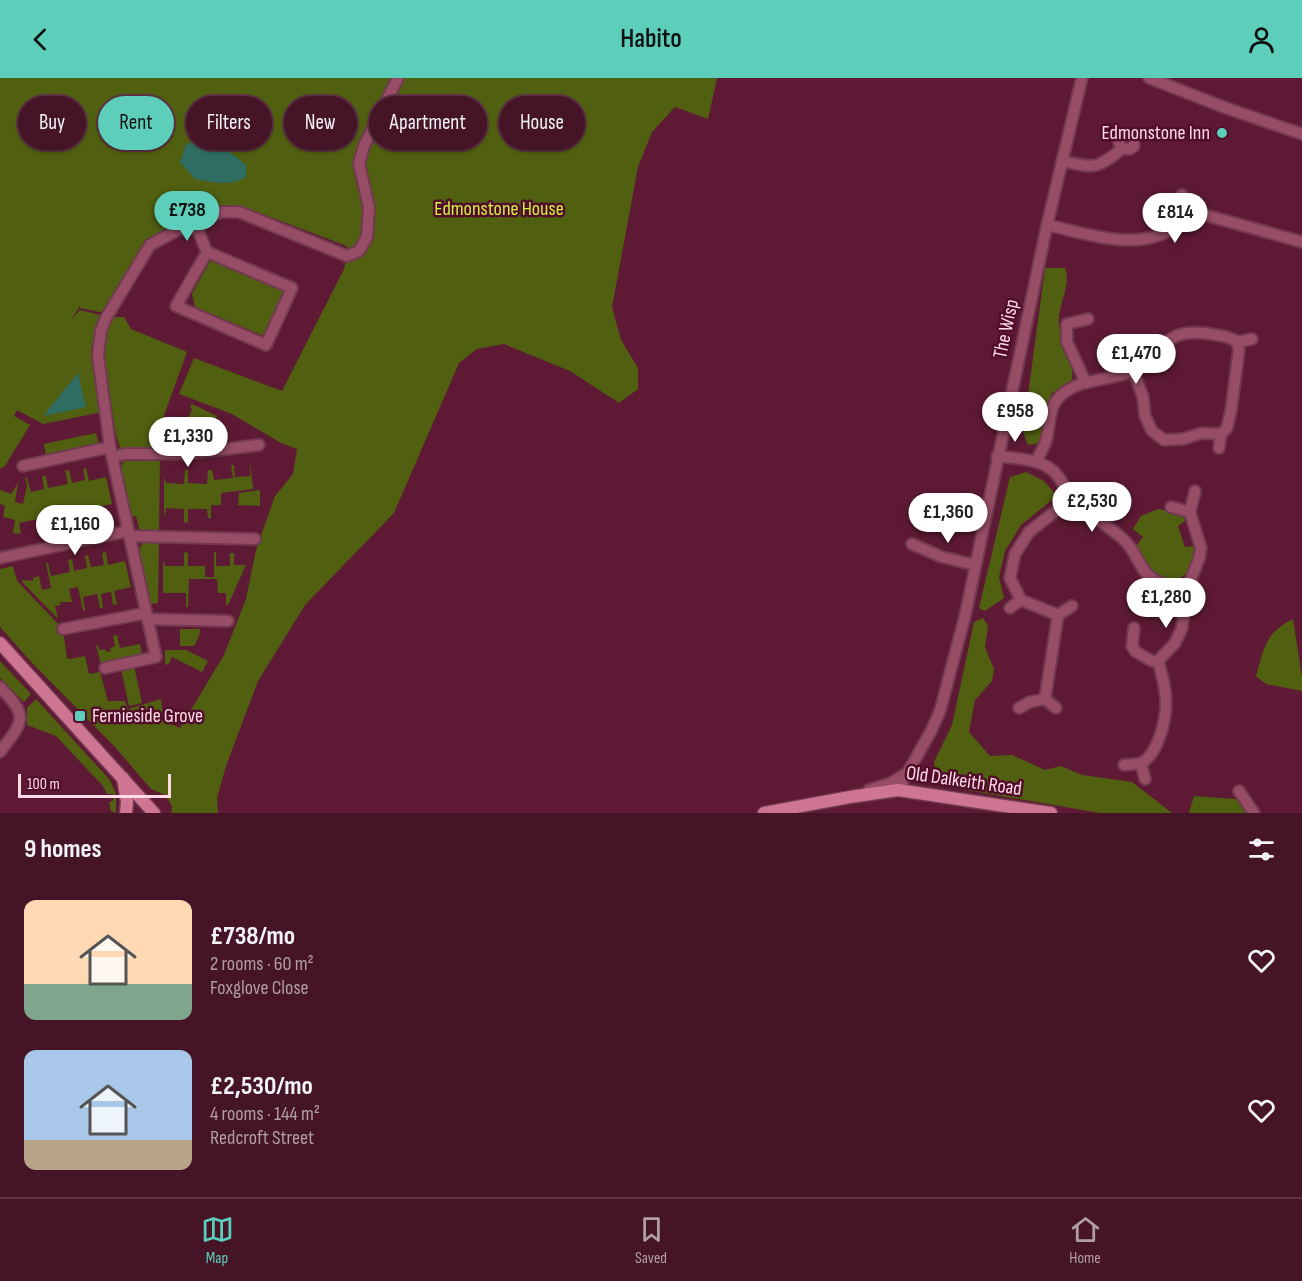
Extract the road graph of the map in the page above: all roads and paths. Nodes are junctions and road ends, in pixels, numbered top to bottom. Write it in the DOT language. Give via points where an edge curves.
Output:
graph roads {
  1 [pos="399,78"];
  2 [pos="1082,78"];
  3 [pos="1149,78"];
  4 [pos="1302,134"];
  5 [pos="1122,149"];
  6 [pos="1062,161"];
  7 [pos="1182,195"];
  8 [pos="1188,214"];
  9 [pos="194,222"];
  10 [pos="1047,225"];
  11 [pos="1302,242"];
  12 [pos="207,252"];
  13 [pos="1088,320"];
  14 [pos="1252,339"];
  15 [pos="1237,342"];
  16 [pos="1133,371"];
  17 [pos="1086,382"];
  18 [pos="1221,434"];
  19 [pos="259,445"];
  20 [pos="1219,448"];
  21 [pos="111,452"];
  22 [pos="997,456"];
  23 [pos="1036,462"];
  24 [pos="23,466"];
  25 [pos="1195,491"];
  26 [pos="1071,499"];
  27 [pos="1171,507"];
  28 [pos="1190,512"];
  29 [pos="128,534"];
  30 [pos="255,539"];
  31 [pos="912,544"];
  32 [pos="0,558"];
  33 [pos="975,566"];
  34 [pos="1187,589"];
  35 [pos="1021,600"];
  36 [pos="1072,606"];
  37 [pos="1010,608"];
  38 [pos="1058,615"];
  39 [pos="147,616"];
  40 [pos="228,621"];
  41 [pos="1134,628"];
  42 [pos="63,629"];
  43 [pos="0,643"];
  44 [pos="1150,661"];
  45 [pos="105,668"];
  46 [pos="0,687"];
  47 [pos="1045,699"];
  48 [pos="1019,708"];
  49 [pos="1056,708"];
  50 [pos="0,752"];
  51 [pos="1141,764"];
  52 [pos="1124,765"];
  53 [pos="907,773"];
  54 [pos="123,777"];
  55 [pos="1145,779"];
  56 [pos="898,790"];
  57 [pos="1239,791"];
  58 [pos="151,812"];
  59 [pos="126,813"];
  60 [pos="764,813"];
  61 [pos="1051,813"];
  62 [pos="1254,813"];
  1 -- 9 [label="street" via="364,146 360,162 369,208 367,237 358,251 347,256 239,212 222,212"];
  2 -- 6 [label="street, The Wisp"];
  3 -- 4 [label="street"];
  5 -- 6 [label="street" via="1096,167"];
  6 -- 10 [label="street, The Wisp"];
  7 -- 8 [label="street"];
  8 -- 10 [label="street" via="1169,231 1150,238 1100,237"];
  8 -- 11 [label="street" via="1198,213"];
  9 -- 12 [label="street"];
  9 -- 21 [label="street" via="150,245 100,330 98,355"];
  10 -- 22 [label="street, The Wisp"];
  12 -- 12 [label="street" via="176,306 266,345 292,288"];
  13 -- 17 [label="street" via="1067,324 1067,342"];
  14 -- 15 [label="street"];
  15 -- 16 [label="street" via="1230,337 1193,331 1176,335"];
  15 -- 18 [label="street" via="1231,411 1227,428"];
  16 -- 17 [label="street"];
  16 -- 18 [label="street" via="1145,416 1152,431 1164,440"];
  17 -- 23 [label="street" via="1068,390 1055,402 1046,441"];
  18 -- 20 [label="street"];
  19 -- 21 [label="street" via="185,454"];
  21 -- 24 [label="street"];
  21 -- 29 [label="street"];
  22 -- 23 [label="street"];
  22 -- 33 [label="street, The Wisp"];
  23 -- 26 [label="street" via="1056,473"];
  25 -- 28 [label="street"];
  26 -- 34 [label="street" via="1127,543 1148,575 1161,584"];
  26 -- 35 [label="street" via="1029,532 1015,554 1010,578"];
  27 -- 28 [label="street"];
  28 -- 34 [label="street" via="1201,548"];
  29 -- 30 [label="street"];
  29 -- 32 [label="street"];
  29 -- 39 [label="street"];
  31 -- 33 [label="street"];
  33 -- 53 [label="street, The Wisp" via="940,711"];
  34 -- 44 [label="street" via="1182,628 1175,643"];
  35 -- 37 [label="street"];
  35 -- 38 [label="street"];
  36 -- 38 [label="street"];
  38 -- 47 [label="street"];
  39 -- 40 [label="street"];
  39 -- 42 [label="street"];
  39 -- 45 [label="street" via="156,657"];
  41 -- 44 [label="street" via="1132,646"];
  43 -- 54 [label="main road"];
  44 -- 51 [label="street" via="1164,681 1166,704 1159,741 1152,755"];
  46 -- 50 [label="street" via="19,709 19,724"];
  47 -- 48 [label="street"];
  47 -- 49 [label="street"];
  51 -- 52 [label="street"];
  51 -- 55 [label="street"];
  53 -- 56 [label="street, The Wisp"];
  53 -- 60 [label="street" via="870,790"];
  54 -- 58 [label="main road"];
  54 -- 59 [label="main road"];
  56 -- 60 [label="main road, Old Dalkeith Road"];
  56 -- 61 [label="main road, Old Dalkeith Road"];
  57 -- 62 [label="street"];
}
